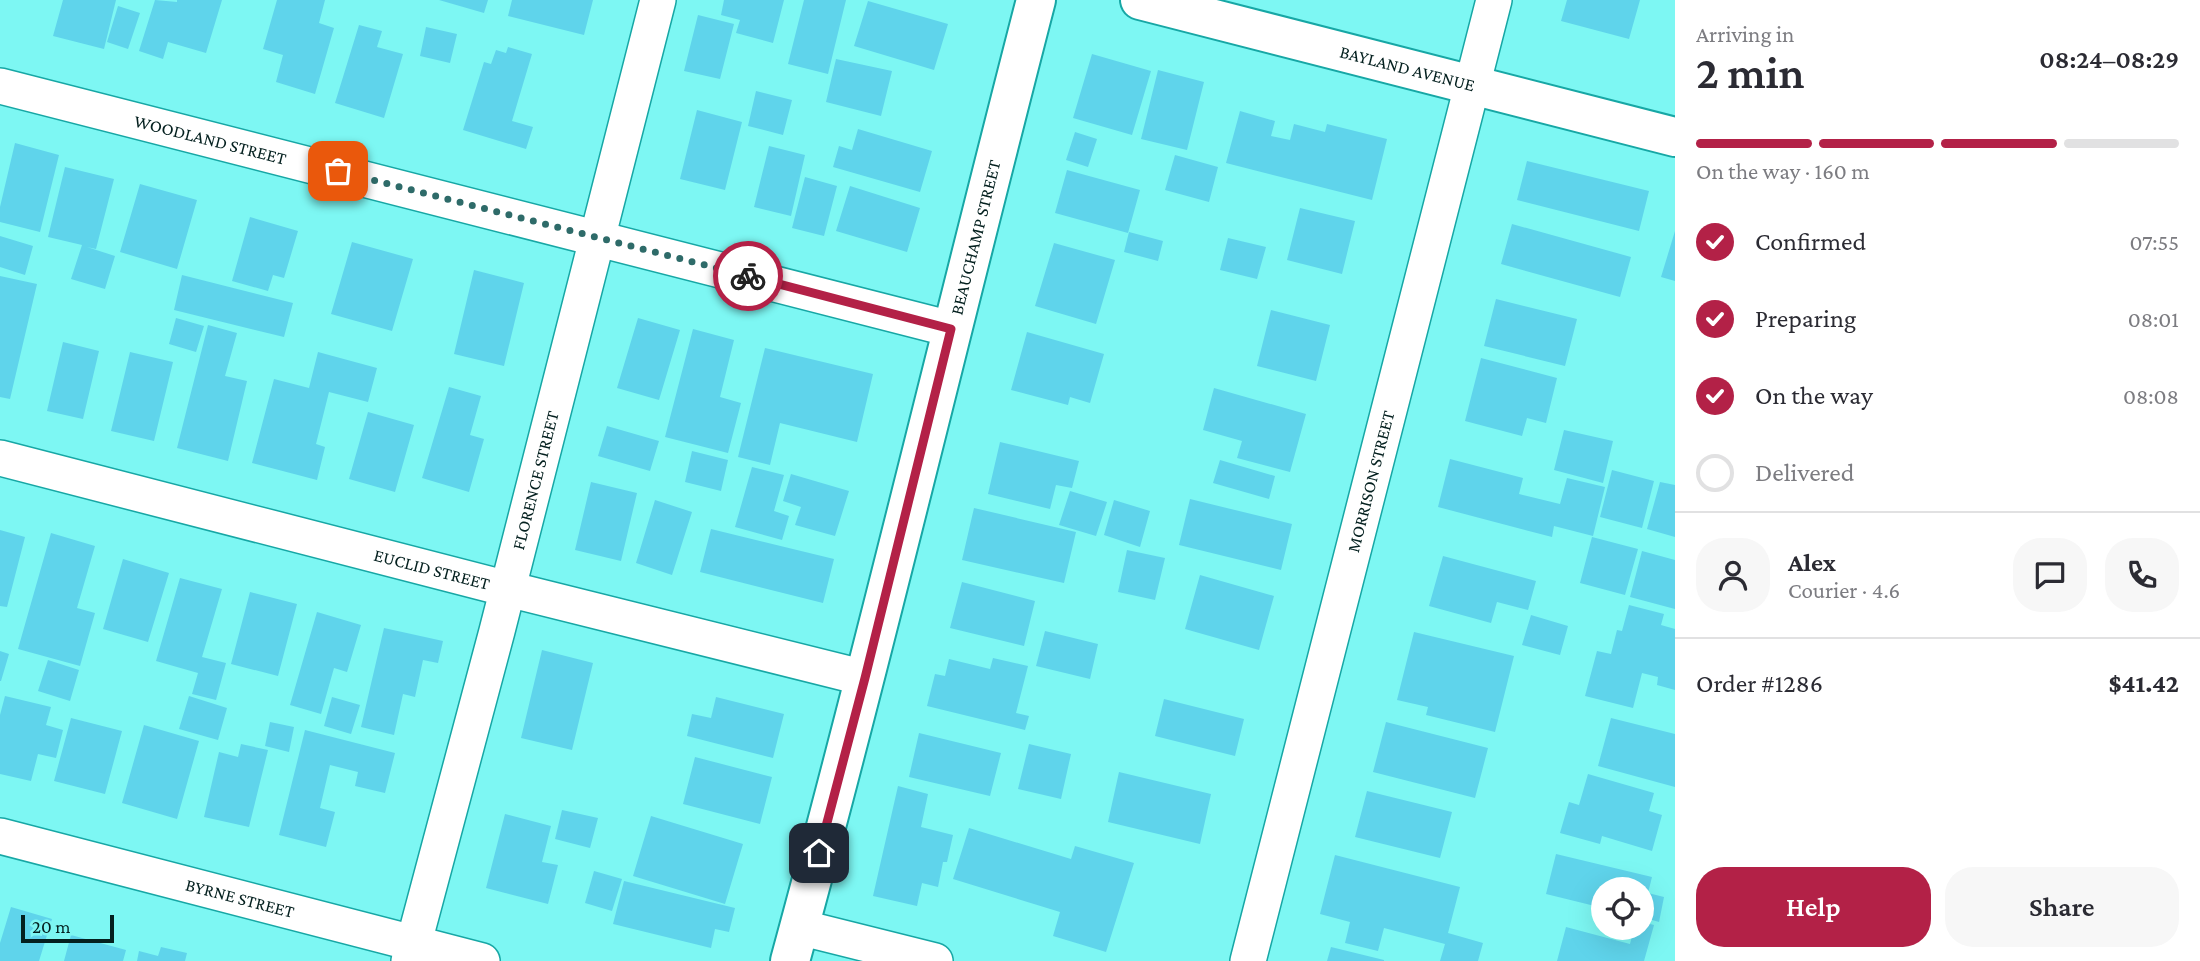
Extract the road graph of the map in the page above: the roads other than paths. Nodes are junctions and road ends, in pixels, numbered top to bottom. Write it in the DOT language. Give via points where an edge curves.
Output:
graph roads {
  1 [pos="658,0"];
  2 [pos="1036,0"];
  3 [pos="1140,0"];
  4 [pos="1494,0"];
  5 [pos="1471,85"];
  6 [pos="0,86"];
  7 [pos="1675,137"];
  8 [pos="598,237"];
  9 [pos="951,329"];
  10 [pos="0,458"];
  11 [pos="508,589"];
  12 [pos="865,678"];
  13 [pos="0,836"];
  14 [pos="795,944"];
  15 [pos="411,952"];
  16 [pos="482,961"];
  17 [pos="935,961"];
  18 [pos="1248,961"];
  1 -- 8 [label="street, FLORENCE STREET"];
  2 -- 9 [label="street, BEAUCHAMP STREET"];
  3 -- 5 [label="street, BAYLAND AVENUE"];
  4 -- 5 [label="street, MORRISON STREET"];
  5 -- 7 [label="street, BAYLAND AVENUE"];
  5 -- 18 [label="street, MORRISON STREET"];
  6 -- 8 [label="street, WOODLAND STREET"];
  8 -- 9 [label="street, WOODLAND STREET"];
  8 -- 11 [label="street, FLORENCE STREET"];
  9 -- 12 [label="street, BEAUCHAMP STREET"];
  10 -- 11 [label="street, EUCLID STREET"];
  11 -- 12 [label="street, EUCLID STREET"];
  11 -- 15 [label="street, FLORENCE STREET"];
  12 -- 14 [label="street, BEAUCHAMP STREET"];
  13 -- 15 [label="street, BYRNE STREET"];
  14 -- 17 [label="street"];
  15 -- 16 [label="street, BYRNE STREET"];
}
